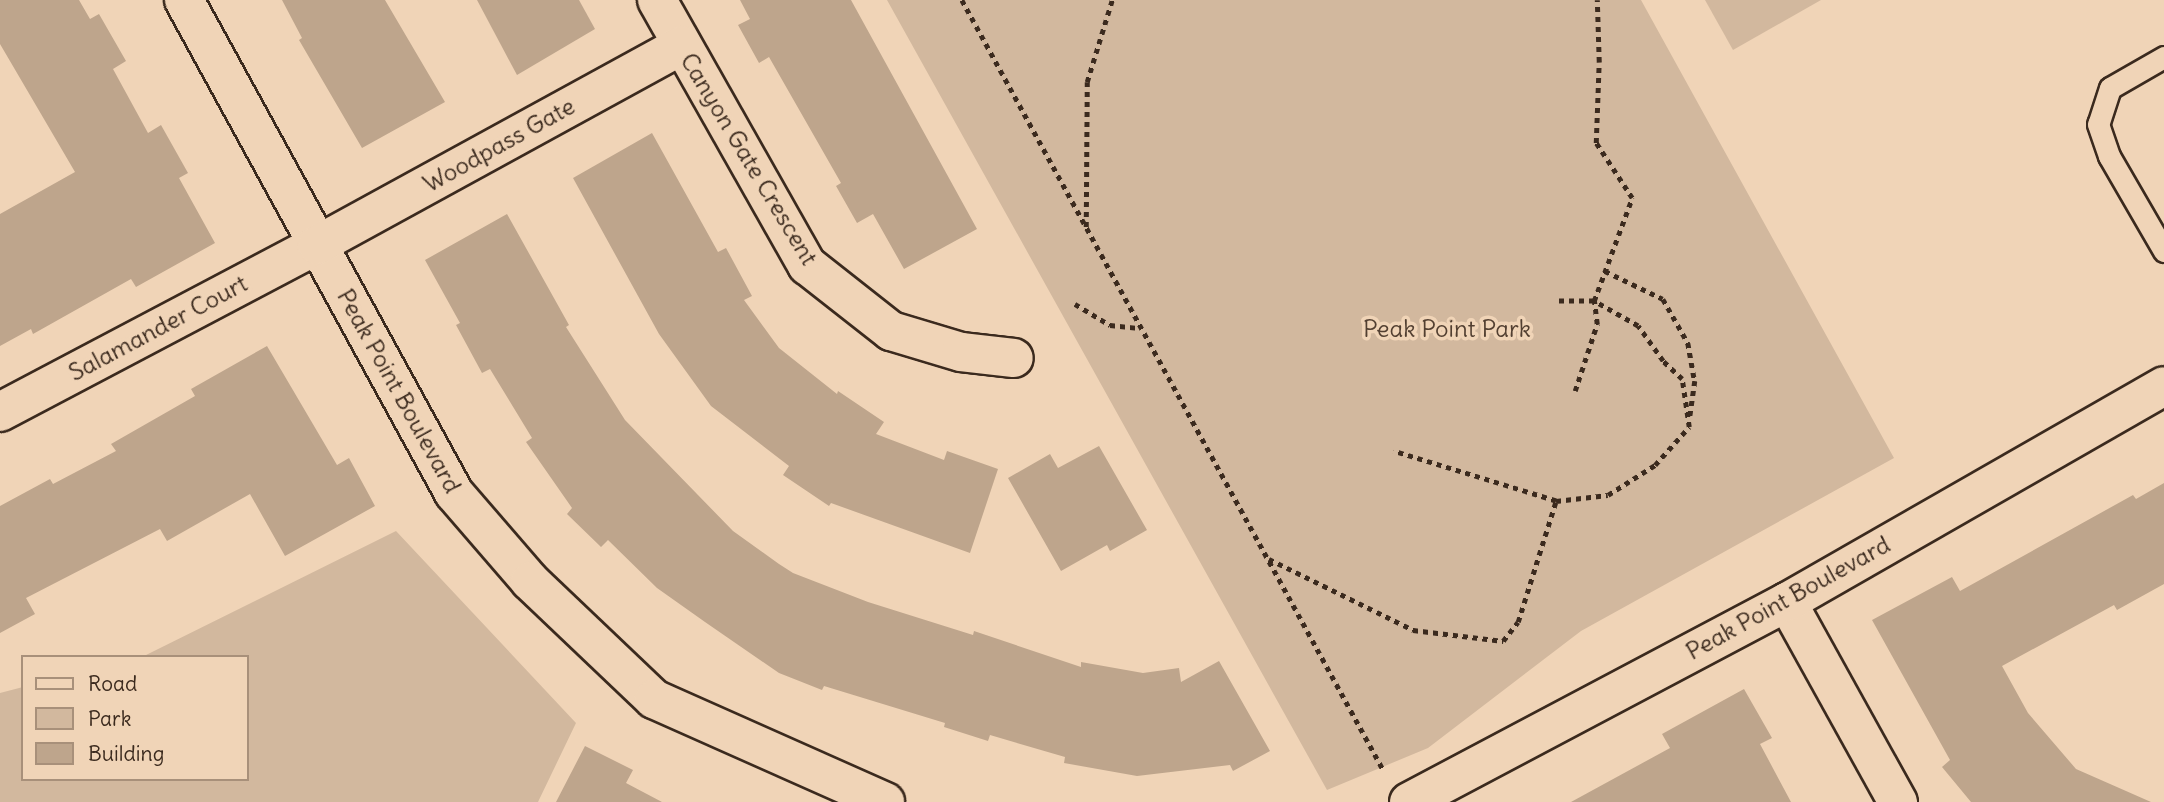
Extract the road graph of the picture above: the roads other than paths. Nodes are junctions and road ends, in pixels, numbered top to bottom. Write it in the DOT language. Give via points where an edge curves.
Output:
graph roads {
  1 [pos="184,0"];
  2 [pos="657,0"];
  3 [pos="681,45"];
  4 [pos="2162,62"];
  5 [pos="317,245"];
  6 [pos="2164,251"];
  7 [pos="1014,358"];
  8 [pos="2164,386"];
  9 [pos="0,412"];
  10 [pos="1787,602"];
  11 [pos="885,802"];
  12 [pos="1409,802"];
  13 [pos="1898,802"];
  1 -- 5 [label="street, Peak Point Boulevard"];
  2 -- 3 [label="street, Canyon Gate Crescent"];
  3 -- 5 [label="street, Woodpass Gate"];
  3 -- 7 [label="street, Canyon Gate Crescent" via="807,265 891,331 961,352"];
  4 -- 6 [label="lane" via="2109,88 2098,124 2109,156"];
  5 -- 9 [label="street, Salamander Court"];
  5 -- 11 [label="street, Peak Point Boulevard" via="454,493 530,581 654,699"];
  8 -- 10 [label="street, Peak Point Boulevard"];
  10 -- 12 [label="street, Peak Point Boulevard"];
  10 -- 13 [label="street"];
}
